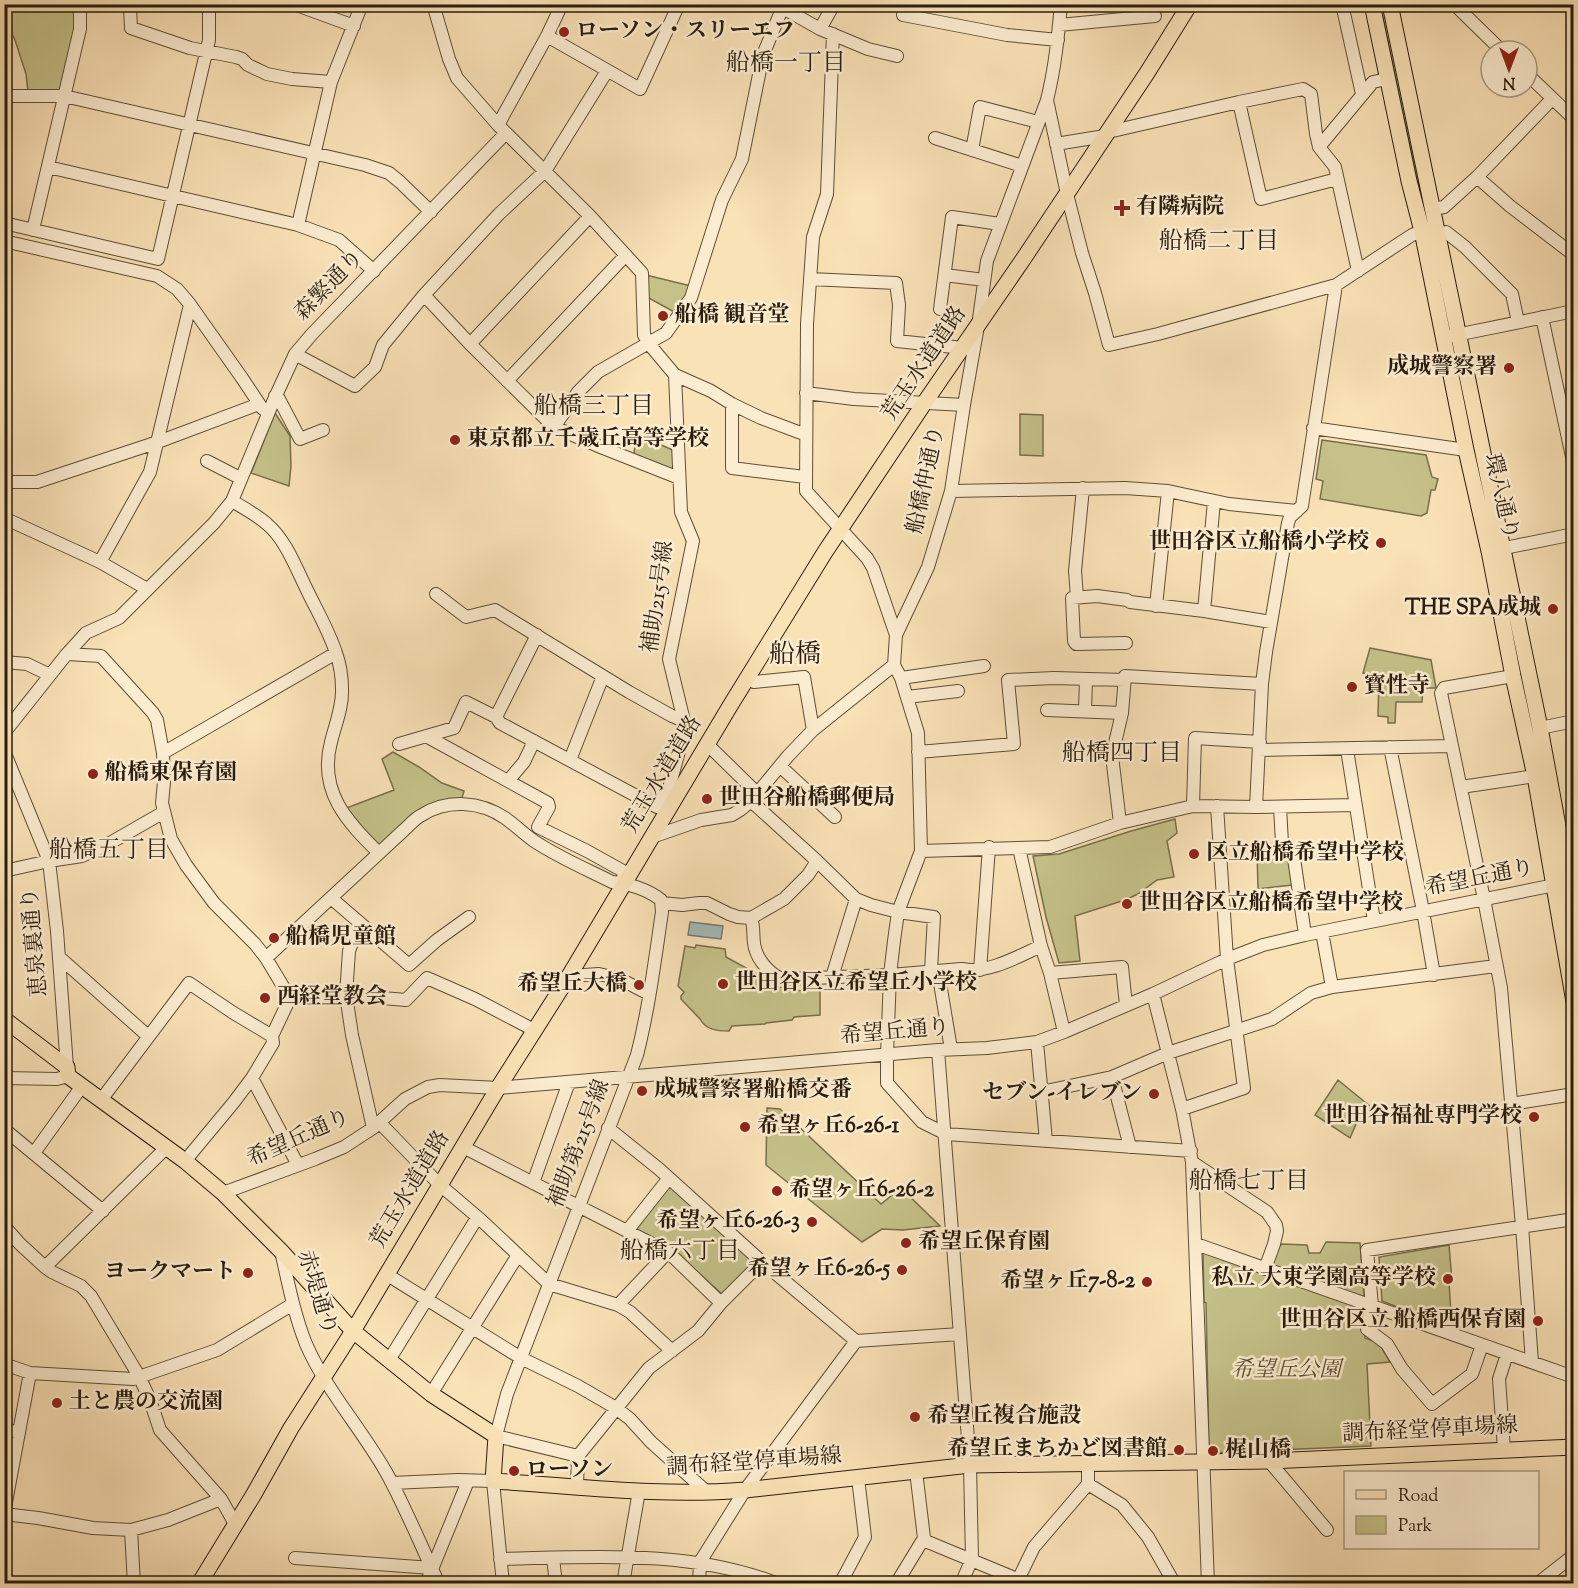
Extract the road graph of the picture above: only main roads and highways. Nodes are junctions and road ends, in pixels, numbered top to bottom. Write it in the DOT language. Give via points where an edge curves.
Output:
graph roads {
  1 [pos="1190,4"];
  2 [pos="1372,4"];
  3 [pos="1390,4"];
  4 [pos="1430,232"];
  5 [pos="1451,336"];
  6 [pos="1496,550"];
  7 [pos="1565,883"];
  8 [pos="1574,913"];
  9 [pos="1574,1002"];
  10 [pos="4,1019"];
  11 [pos="353,1331"];
  12 [pos="1574,1447"];
  13 [pos="199,1584"];
  1 -- 11 [label="main road, 荒玉水道道路" via="825,552 708,745 674,790 652,837"];
  2 -- 4 [label="main road, 環八通り" via="1409,181"];
  3 -- 4 [label="main road, 環八通り" via="1432,209"];
  4 -- 5 [label="main road, 環八通り"];
  5 -- 6 [label="main road, 環八通り"];
  5 -- 6 [label="main road, 環八通り" via="1466,450"];
  6 -- 7 [label="main road, 環八通り" via="1540,728"];
  6 -- 7 [label="main road, 環八通り" via="1513,676 1535,776"];
  7 -- 8 [label="main road, 環八通り"];
  7 -- 9 [label="main road, 環八通り"];
  10 -- 11 [label="main road, 赤堤通り" via="82,1086 223,1193"];
  11 -- 12 [label="main road, 調布経堂停車場線" via="431,1394 496,1436 493,1481 708,1493 970,1465 1278,1461"];
  11 -- 13 [label="main road, 荒玉水道道路"];
}
